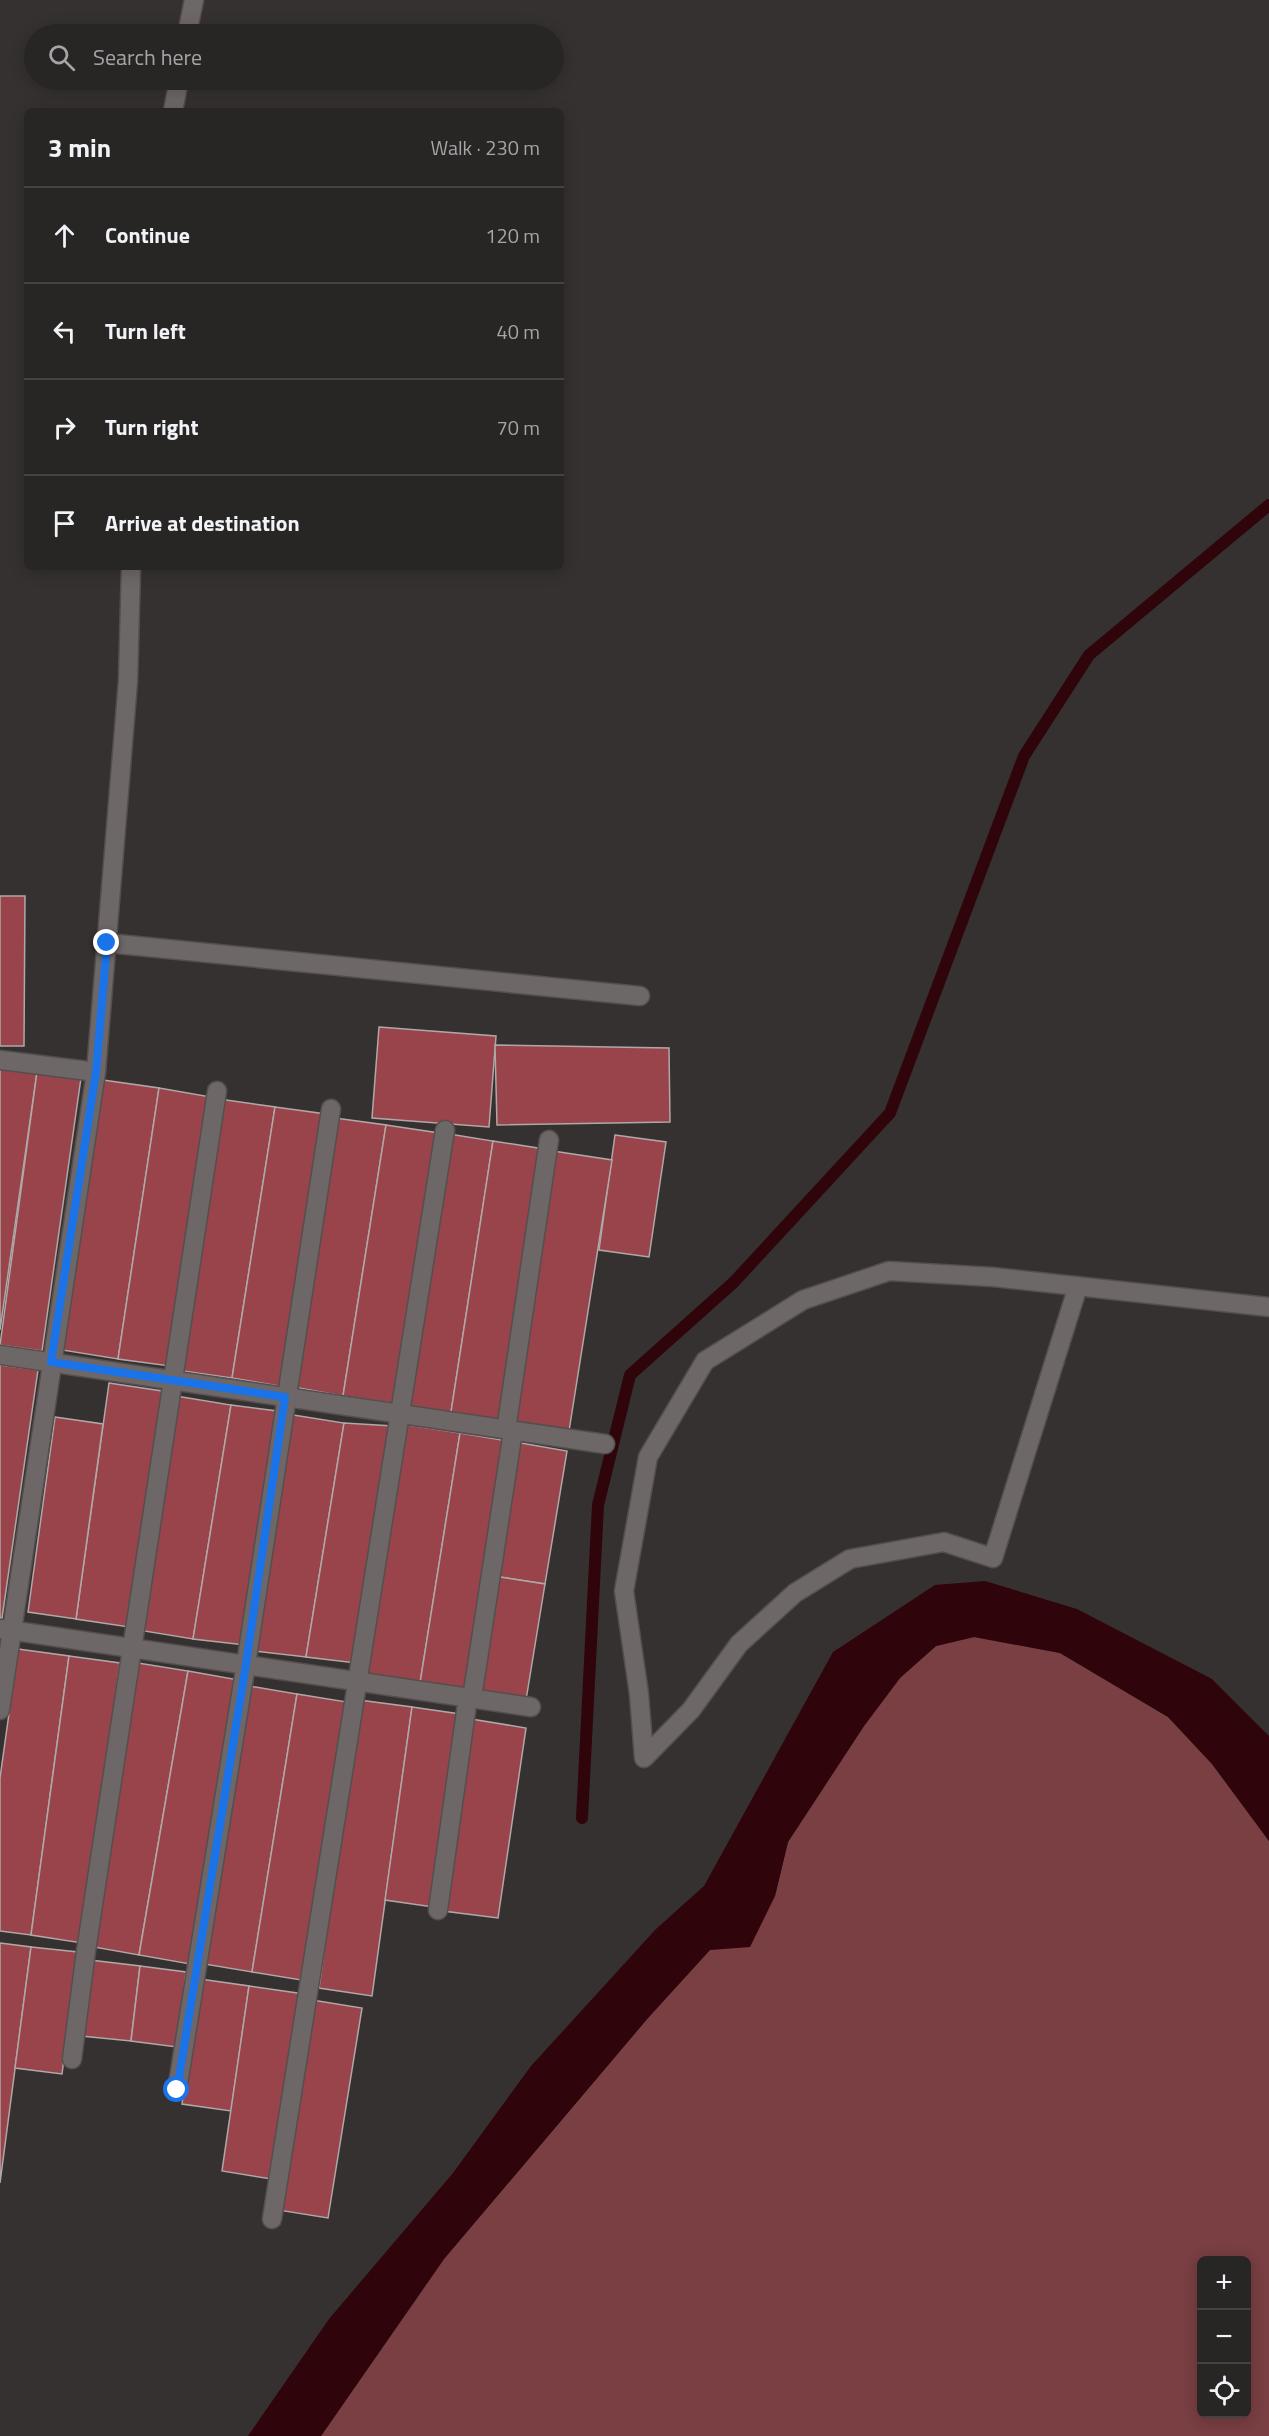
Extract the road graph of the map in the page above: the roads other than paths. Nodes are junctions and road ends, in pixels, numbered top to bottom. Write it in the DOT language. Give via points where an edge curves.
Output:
graph roads {
  1 [pos="194,0"];
  2 [pos="189,24"];
  3 [pos="177,90"];
  4 [pos="174,108"];
  5 [pos="130,570"];
  6 [pos="107,943"];
  7 [pos="640,996"];
  8 [pos="0,1060"];
  9 [pos="96,1072"];
  10 [pos="217,1092"];
  11 [pos="331,1109"];
  12 [pos="445,1130"];
  13 [pos="549,1140"];
  14 [pos="1078,1286"];
  15 [pos="1269,1307"];
  16 [pos="0,1355"];
  17 [pos="51,1362"];
  18 [pos="171,1380"];
  19 [pos="285,1397"];
  20 [pos="399,1414"];
  21 [pos="509,1430"];
  22 [pos="605,1444"];
  23 [pos="6,1630"];
  24 [pos="133,1648"];
  25 [pos="246,1664"];
  26 [pos="356,1681"];
  27 [pos="470,1698"];
  28 [pos="531,1707"];
  29 [pos="0,1710"];
  30 [pos="438,1910"];
  31 [pos="72,2059"];
  32 [pos="177,2090"];
  33 [pos="272,2219"];
  1 -- 2 [label="lane"];
  3 -- 4 [label="lane"];
  5 -- 6 [label="lane" via="128,681"];
  6 -- 7 [label="lane"];
  6 -- 9 [label="lane"];
  8 -- 9 [label="lane"];
  9 -- 17 [label="lane"];
  10 -- 18 [label="lane"];
  11 -- 19 [label="lane"];
  12 -- 20 [label="lane"];
  13 -- 21 [label="lane"];
  14 -- 14 [label="lane" via="889,1271 803,1300 705,1361 648,1457 624,1591 644,1758 691,1710 739,1644 795,1593 850,1559 945,1542 993,1558"];
  14 -- 15 [label="lane"];
  16 -- 17 [label="lane"];
  17 -- 18 [label="lane"];
  17 -- 23 [label="lane"];
  18 -- 19 [label="lane"];
  18 -- 24 [label="lane"];
  19 -- 20 [label="lane"];
  19 -- 25 [label="lane"];
  20 -- 21 [label="lane"];
  20 -- 26 [label="lane"];
  21 -- 22 [label="lane"];
  21 -- 27 [label="lane"];
  23 -- 24 [label="lane"];
  23 -- 29 [label="lane"];
  24 -- 25 [label="lane"];
  24 -- 31 [label="lane"];
  25 -- 26 [label="lane"];
  25 -- 32 [label="lane"];
  26 -- 27 [label="lane"];
  26 -- 33 [label="lane"];
  27 -- 28 [label="lane"];
  27 -- 30 [label="lane"];
}
